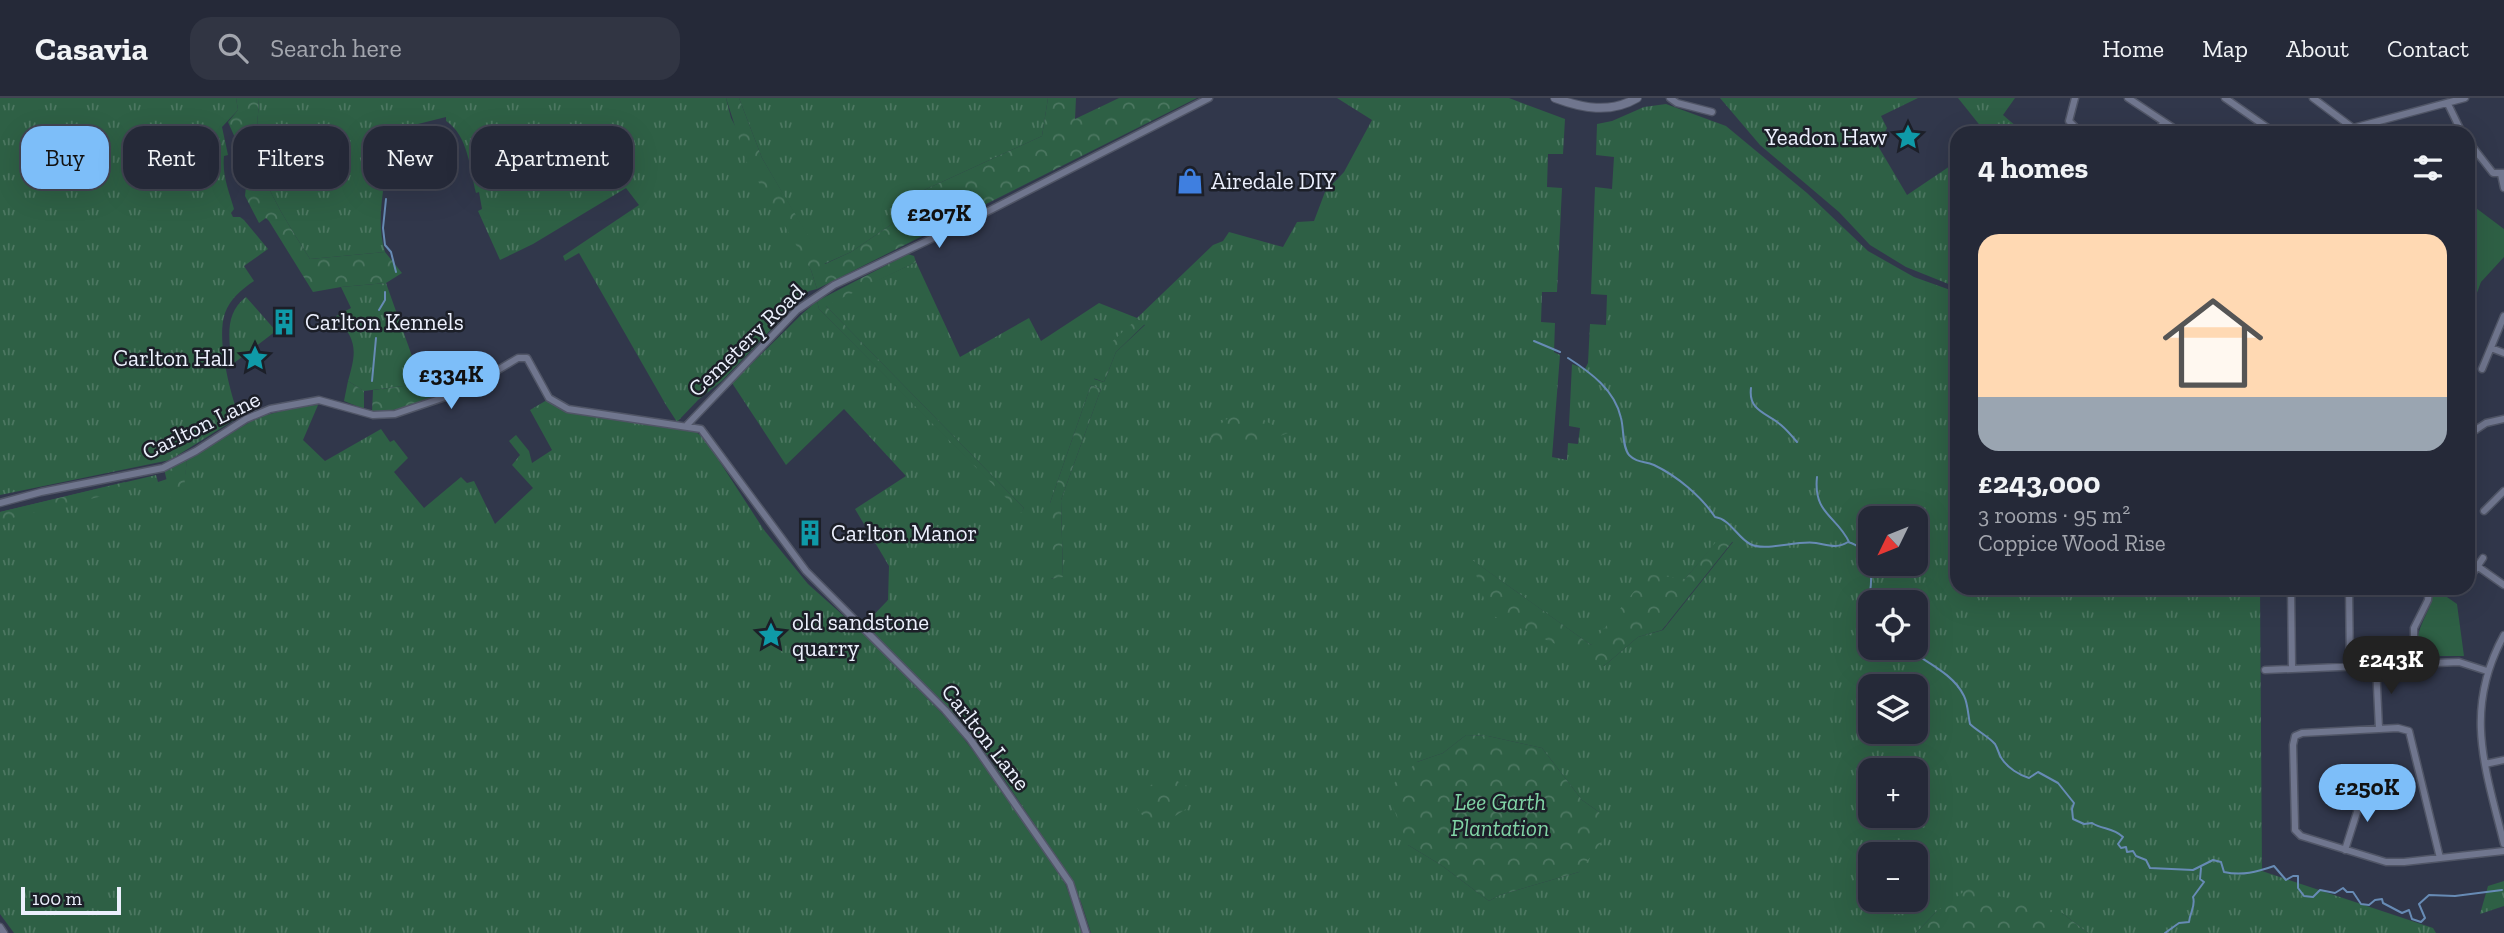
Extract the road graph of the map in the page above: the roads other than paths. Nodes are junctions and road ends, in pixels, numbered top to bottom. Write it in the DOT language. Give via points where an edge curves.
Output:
graph roads {
  1 [pos="1209,98"];
  2 [pos="1555,98"];
  3 [pos="1637,98"];
  4 [pos="1670,98"];
  5 [pos="2075,98"];
  6 [pos="2128,98"];
  7 [pos="2225,98"];
  8 [pos="2313,98"];
  9 [pos="2465,98"];
  10 [pos="2448,104"];
  11 [pos="1712,112"];
  12 [pos="2164,122"];
  13 [pos="2074,126"];
  14 [pos="2161,126"];
  15 [pos="2170,126"];
  16 [pos="2264,126"];
  17 [pos="2350,126"];
  18 [pos="2361,126"];
  19 [pos="2459,126"];
  20 [pos="2475,151"];
  21 [pos="2503,174"];
  22 [pos="2504,188"];
  23 [pos="2504,316"];
  24 [pos="2491,348"];
  25 [pos="2504,353"];
  26 [pos="2482,369"];
  27 [pos="2504,419"];
  28 [pos="687,425"];
  29 [pos="2475,429"];
  30 [pos="2504,491"];
  31 [pos="0,502"];
  32 [pos="2484,511"];
  33 [pos="2483,558"];
  34 [pos="2477,566"];
  35 [pos="2475,569"];
  36 [pos="2504,584"];
  37 [pos="2291,595"];
  38 [pos="2349,595"];
  39 [pos="2428,595"];
  40 [pos="2504,635"];
  41 [pos="2414,663"];
  42 [pos="2376,665"];
  43 [pos="2350,666"];
  44 [pos="2292,668"];
  45 [pos="2265,670"];
  46 [pos="2487,671"];
  47 [pos="2379,729"];
  48 [pos="2504,760"];
  49 [pos="2485,764"];
  50 [pos="2360,791"];
  51 [pos="2504,844"];
  52 [pos="2345,850"];
  53 [pos="2504,851"];
  54 [pos="2440,858"];
  55 [pos="0,926"];
  56 [pos="5,933"];
  57 [pos="1086,933"];
  1 -- 28 [label="street, Cemetery Road" via="834,285 797,310"];
  2 -- 3 [label="street" via="1604,108"];
  4 -- 11 [label="street"];
  5 -- 13 [label="street" via="2069,121"];
  6 -- 12 [label="street"];
  7 -- 16 [label="street"];
  8 -- 17 [label="street"];
  9 -- 10 [label="street"];
  10 -- 18 [label="street"];
  10 -- 19 [label="street"];
  12 -- 14 [label="street"];
  12 -- 15 [label="street"];
  20 -- 21 [label="street" via="2493,173"];
  21 -- 22 [label="street"];
  23 -- 24 [label="street"];
  24 -- 25 [label="street"];
  24 -- 26 [label="street"];
  27 -- 29 [label="street"];
  28 -- 31 [label="street, Carlton Lane" via="568,409 549,398 527,358 518,358 463,391 396,415 373,415 319,400 270,409 163,468"];
  28 -- 57 [label="street, Carlton Lane" via="701,429 806,571 970,739 1070,883"];
  30 -- 32 [label="street"];
  33 -- 34 [label="street"];
  34 -- 35 [label="street"];
  34 -- 36 [label="street"];
  37 -- 44 [label="street"];
  38 -- 43 [label="street"];
  39 -- 41 [label="street" via="2414,628"];
  40 -- 46 [label="street"];
  41 -- 42 [label="street"];
  41 -- 46 [label="street" via="2459,662"];
  42 -- 43 [label="street"];
  42 -- 47 [label="street"];
  43 -- 44 [label="street"];
  44 -- 45 [label="street"];
  46 -- 49 [label="street" via="2479,717"];
  47 -- 52 [label="street" via="2302,733 2293,741 2295,831"];
  47 -- 54 [label="street" via="2402,728 2410,734"];
  48 -- 49 [label="street"];
  49 -- 51 [label="street"];
  50 -- 52 [label="street"];
  52 -- 54 [label="street" via="2386,862"];
  53 -- 54 [label="street"];
  55 -- 56 [label="street"];
}
